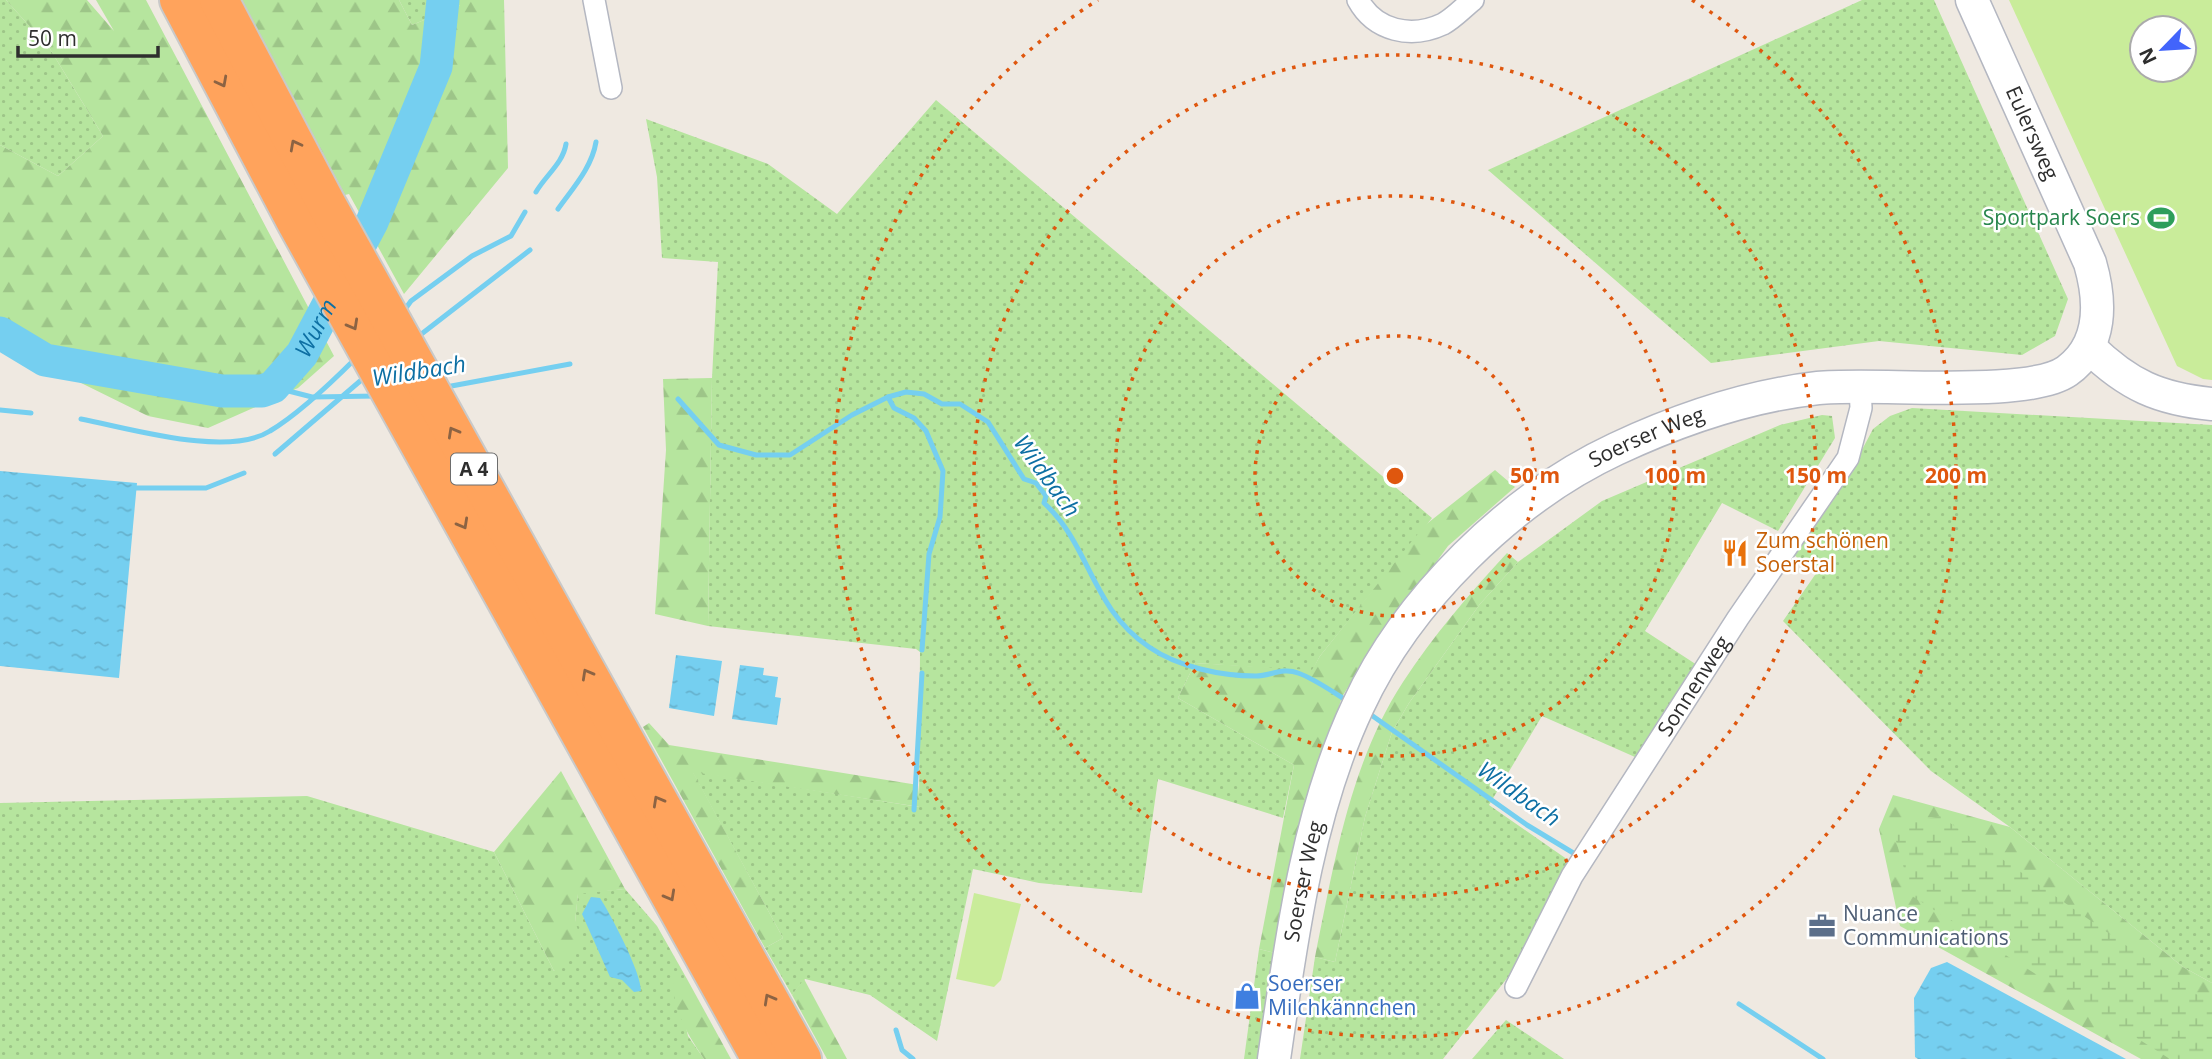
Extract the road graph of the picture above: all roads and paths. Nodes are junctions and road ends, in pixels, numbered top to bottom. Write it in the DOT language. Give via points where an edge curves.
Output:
graph roads {
  1 [pos="179,0"];
  2 [pos="219,0"];
  3 [pos="594,0"];
  4 [pos="1358,0"];
  5 [pos="1473,0"];
  6 [pos="1972,0"];
  7 [pos="611,88"];
  8 [pos="312,214"];
  9 [pos="2090,348"];
  10 [pos="1860,385"];
  11 [pos="2212,404"];
  12 [pos="605,742"];
  13 [pos="1516,988"];
  14 [pos="761,1059"];
  15 [pos="802,1059"];
  16 [pos="1274,1059"];
  1 -- 8 [label="highway, A 4, one-way"];
  8 -- 2 [label="highway, A 4, one-way"];
  3 -- 7 [label="street"];
  4 -- 5 [label="street" via="1375,22 1394,30 1420,31 1444,23"];
  6 -- 9 [label="main road, Eulersweg" via="2090,263 2098,301"];
  8 -- 12 [label="highway, A 4"];
  9 -- 10 [label="main road, Soerser Weg" via="2067,370 2029,385"];
  9 -- 11 [label="main road" via="2110,368 2150,392"];
  10 -- 13 [label="street, Sonnenweg" via="1861,408 1848,458 1738,618 1572,876"];
  10 -- 16 [label="main road, Soerser Weg" via="1769,396 1689,418 1577,469 1508,518 1465,558 1413,618 1353,715 1305,869"];
  12 -- 14 [label="highway, A 4, one-way"];
  15 -- 12 [label="highway, A 4, one-way"];
}
